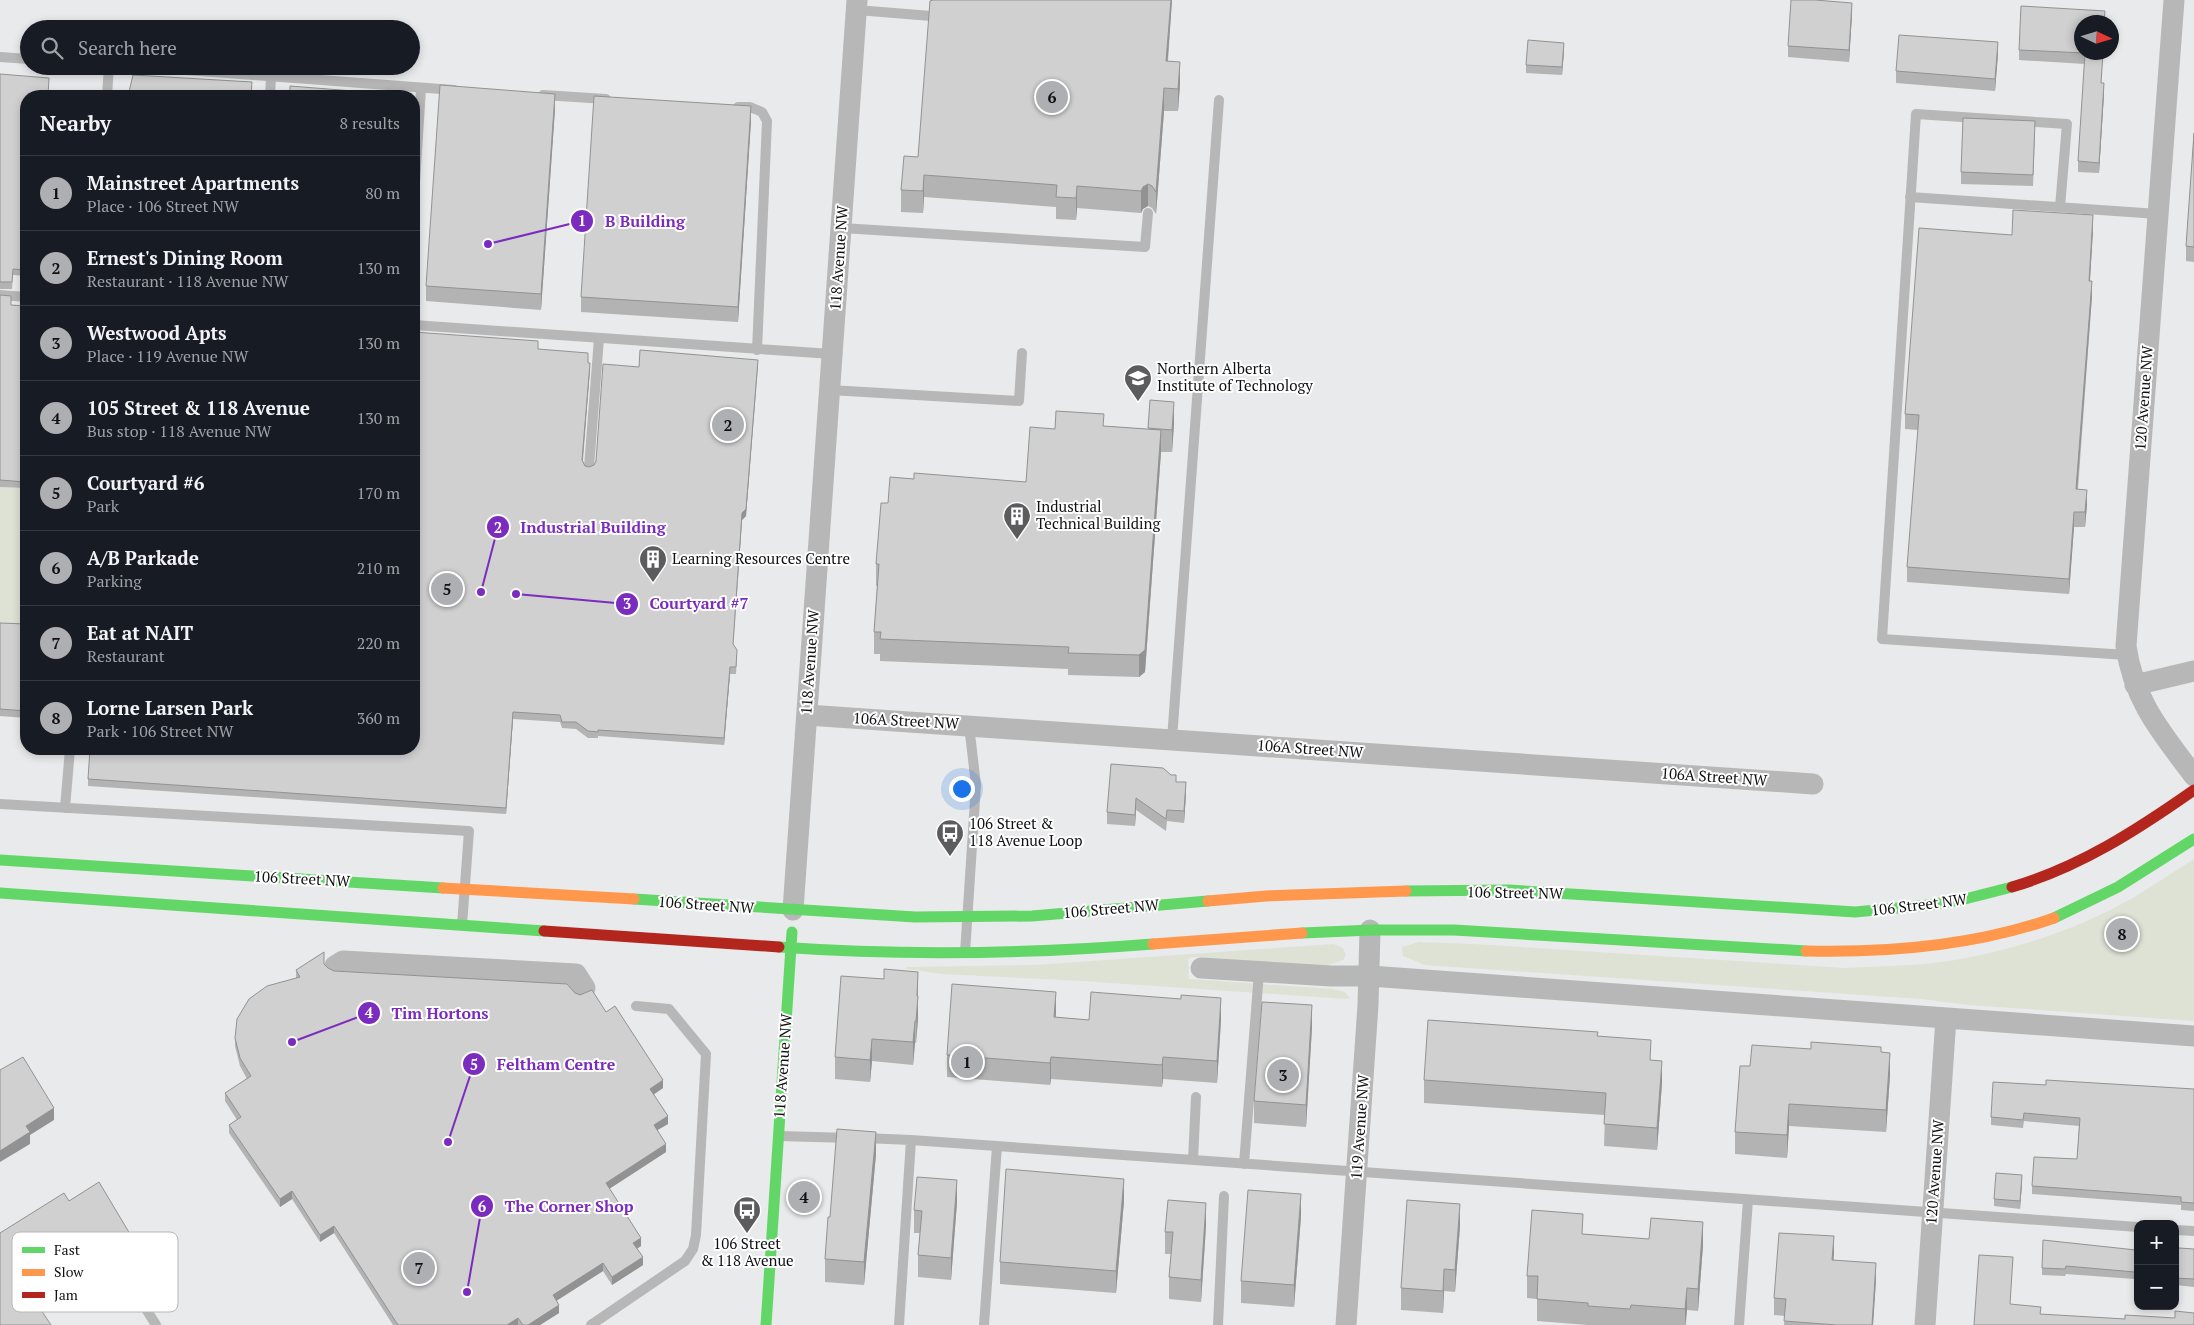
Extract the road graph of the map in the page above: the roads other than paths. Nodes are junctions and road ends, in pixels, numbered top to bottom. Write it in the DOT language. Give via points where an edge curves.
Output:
graph roads {
  1 [pos="2174,0"];
  2 [pos="857,5"];
  3 [pos="931,16"];
  4 [pos="0,57"];
  5 [pos="20,58"];
  6 [pos="109,75"];
  7 [pos="246,75"];
  8 [pos="271,77"];
  9 [pos="422,88"];
  10 [pos="108,90"];
  11 [pos="270,90"];
  12 [pos="464,91"];
  13 [pos="529,95"];
  14 [pos="615,100"];
  15 [pos="1219,100"];
  16 [pos="730,106"];
  17 [pos="420,116"];
  18 [pos="1910,197"];
  19 [pos="2060,207"];
  20 [pos="1148,213"];
  21 [pos="2158,214"];
  22 [pos="842,228"];
  23 [pos="0,295"];
  24 [pos="20,297"];
  25 [pos="420,325"];
  26 [pos="599,338"];
  27 [pos="756,350"];
  28 [pos="1022,353"];
  29 [pos="832,354"];
  30 [pos="830,390"];
  31 [pos="589,468"];
  32 [pos="2127,654"];
  33 [pos="2194,671"];
  34 [pos="2135,686"];
  35 [pos="807,715"];
  36 [pos="969,725"];
  37 [pos="1172,739"];
  38 [pos="69,755"];
  39 [pos="2194,776"];
  40 [pos="1813,784"];
  41 [pos="2194,790"];
  42 [pos="0,804"];
  43 [pos="65,808"];
  44 [pos="2194,838"];
  45 [pos="0,860"];
  46 [pos="465,889"];
  47 [pos="0,892"];
  48 [pos="793,910"];
  49 [pos="966,918"];
  50 [pos="462,926"];
  51 [pos="1370,930"];
  52 [pos="791,948"];
  53 [pos="965,954"];
  54 [pos="343,961"];
  55 [pos="1200,968"];
  56 [pos="1258,972"];
  57 [pos="1370,976"];
  58 [pos="636,1006"];
  59 [pos="1946,1018"];
  60 [pos="2194,1036"];
  61 [pos="1196,1097"];
  62 [pos="778,1136"];
  63 [pos="911,1140"];
  64 [pos="997,1146"];
  65 [pos="1193,1160"];
  66 [pos="1244,1164"];
  67 [pos="1357,1172"];
  68 [pos="1224,1196"];
  69 [pos="1748,1200"];
  70 [pos="1932,1213"];
  71 [pos="2134,1227"];
  72 [pos="2179,1230"];
  73 [pos="2194,1231"];
  74 [pos="148,1312"];
  75 [pos="156,1325"];
  76 [pos="591,1325"];
  77 [pos="766,1325"];
  78 [pos="899,1325"];
  79 [pos="984,1325"];
  80 [pos="1218,1325"];
  81 [pos="1346,1325"];
  82 [pos="1739,1325"];
  83 [pos="1925,1325"];
  1 -- 21 [label="street, 120 Avenue NW"];
  2 -- 3 [label="lane"];
  2 -- 22 [label="street, 118 Avenue NW"];
  4 -- 5 [label="lane"];
  6 -- 10 [label="lane"];
  7 -- 8 [label="lane"];
  8 -- 9 [label="lane"];
  8 -- 11 [label="lane"];
  9 -- 12 [label="lane"];
  9 -- 17 [label="lane"];
  13 -- 14 [label="lane"];
  15 -- 37 [label="lane"];
  16 -- 27 [label="lane" via="750,107 762,112 767,121"];
  18 -- 19 [label="lane"];
  18 -- 19 [label="lane" via="1916,114 2067,124"];
  18 -- 32 [label="lane" via="1882,639"];
  19 -- 21 [label="lane"];
  20 -- 22 [label="lane" via="1145,247"];
  21 -- 32 [label="street, 120 Avenue NW"];
  22 -- 29 [label="street, 118 Avenue NW"];
  23 -- 24 [label="lane"];
  25 -- 26 [label="lane"];
  26 -- 27 [label="lane"];
  26 -- 31 [label="lane"];
  27 -- 29 [label="lane"];
  28 -- 30 [label="lane" via="1020,401"];
  29 -- 30 [label="street, 118 Avenue NW"];
  30 -- 35 [label="street, 118 Avenue NW"];
  32 -- 34 [label="street, 120 Avenue NW"];
  33 -- 34 [label="street"];
  34 -- 39 [label="street, 120 Avenue NW" via="2150,717"];
  35 -- 36 [label="street, 106A Street NW"];
  35 -- 48 [label="street, 118 Avenue NW"];
  36 -- 37 [label="street, 106A Street NW"];
  36 -- 49 [label="lane" via="976,777"];
  37 -- 40 [label="street, 106A Street NW"];
  38 -- 43 [label="lane"];
  41 -- 49 [label="main road, 106 Street NW" via="2126,837 2045,877 1957,902 1912,908 1855,912 1509,890 1396,891 1266,896 1032,916"];
  42 -- 43 [label="lane"];
  43 -- 46 [label="lane" via="469,831"];
  44 -- 51 [label="main road" via="2132,880 2039,924 1967,942 1900,950 1791,952 1490,932"];
  45 -- 46 [label="main road, 106 Street NW"];
  46 -- 48 [label="main road, 106 Street NW"];
  46 -- 50 [label="lane"];
  47 -- 50 [label="main road"];
  48 -- 49 [label="main road, 106 Street NW"];
  48 -- 52 [label="main road, 118 Avenue NW"];
  49 -- 53 [label="lane"];
  50 -- 52 [label="main road"];
  51 -- 53 [label="main road"];
  51 -- 57 [label="street, 119 Avenue NW"];
  52 -- 53 [label="main road"];
  52 -- 62 [label="main road, 118 Avenue NW"];
  54 -- 54 [label="street" via="576,974 585,988 581,990 574,980 335,966"];
  55 -- 56 [label="street"];
  56 -- 57 [label="street"];
  56 -- 66 [label="lane"];
  57 -- 59 [label="street"];
  57 -- 67 [label="street, 119 Avenue NW"];
  58 -- 76 [label="lane" via="669,1009 706,1054 696,1235 693,1249 685,1261"];
  59 -- 60 [label="street"];
  59 -- 70 [label="street, 120 Avenue NW"];
  61 -- 65 [label="lane"];
  62 -- 63 [label="lane"];
  62 -- 77 [label="main road, 118 Avenue NW"];
  63 -- 64 [label="lane"];
  63 -- 78 [label="lane"];
  64 -- 65 [label="lane"];
  64 -- 79 [label="lane"];
  65 -- 66 [label="lane"];
  66 -- 67 [label="lane"];
  67 -- 69 [label="lane"];
  67 -- 81 [label="street, 119 Avenue NW"];
  68 -- 80 [label="lane"];
  69 -- 70 [label="lane"];
  69 -- 82 [label="lane"];
  70 -- 71 [label="lane"];
  70 -- 83 [label="street, 120 Avenue NW"];
  72 -- 73 [label="lane"];
  74 -- 75 [label="lane"];
}
